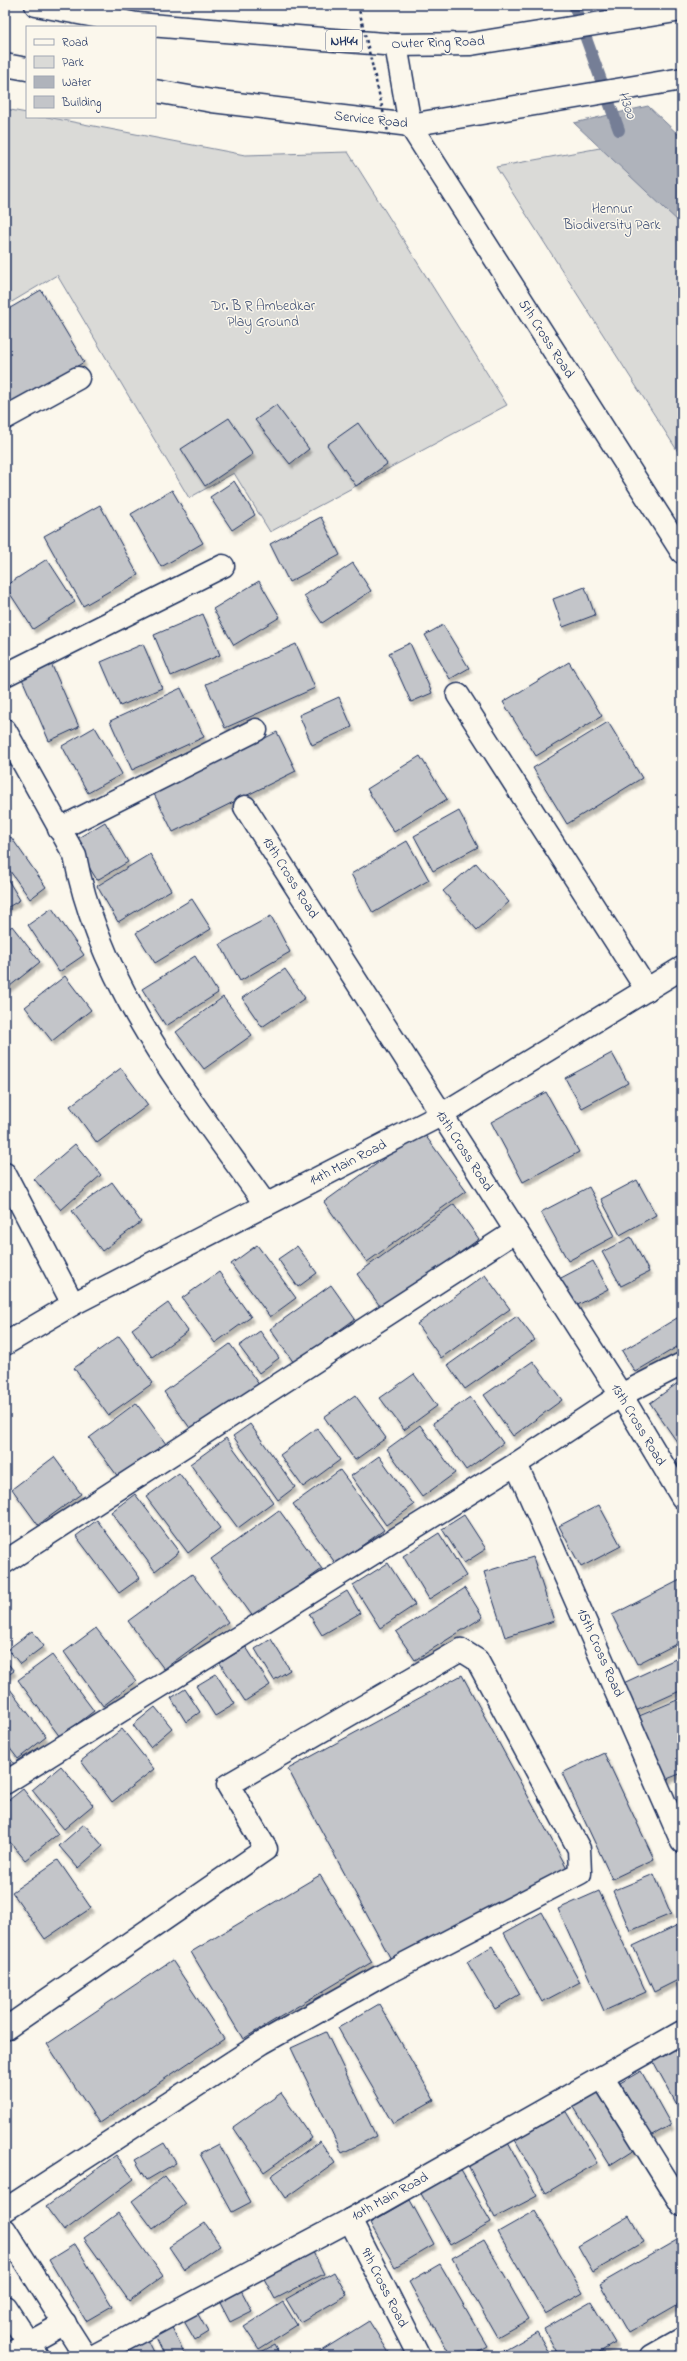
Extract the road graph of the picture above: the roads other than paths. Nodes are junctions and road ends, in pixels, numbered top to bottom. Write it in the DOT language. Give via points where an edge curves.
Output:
graph roads {
  1 [pos="36,5"];
  2 [pos="682,10"];
  3 [pos="396,45"];
  4 [pos="5,66"];
  5 [pos="26,69"];
  6 [pos="682,79"];
  7 [pos="156,91"];
  8 [pos="410,125"];
  9 [pos="78,378"];
  10 [pos="5,418"];
  11 [pos="682,552"];
  12 [pos="223,566"];
  13 [pos="5,675"];
  14 [pos="458,695"];
  15 [pos="5,730"];
  16 [pos="256,730"];
  17 [pos="245,807"];
  18 [pos="59,829"];
  19 [pos="681,972"];
  20 [pos="647,990"];
  21 [pos="441,1115"];
  22 [pos="5,1174"];
  23 [pos="266,1205"];
  24 [pos="516,1230"];
  25 [pos="72,1304"];
  26 [pos="5,1344"];
  27 [pos="682,1364"];
  28 [pos="621,1395"];
  29 [pos="516,1464"];
  30 [pos="682,1497"];
  31 [pos="5,1562"];
  32 [pos="5,1783"];
  33 [pos="682,1842"];
  34 [pos="5,2029"];
  35 [pos="682,2032"];
  36 [pos="602,2077"];
  37 [pos="682,2205"];
  38 [pos="5,2210"];
  39 [pos="350,2220"];
  40 [pos="5,2230"];
  41 [pos="5,2307"];
  42 [pos="65,2323"];
  43 [pos="682,2339"];
  44 [pos="33,2350"];
  45 [pos="6,2356"];
  46 [pos="85,2356"];
  47 [pos="94,2356"];
  48 [pos="419,2356"];
  49 [pos="652,2356"];
  1 -- 3 [label="main road, Outer Ring Road / NH44" via="136,24"];
  2 -- 3 [label="main road, Outer Ring Road / NH44" via="471,44"];
  3 -- 8 [label="main road"];
  4 -- 5 [label="main road"];
  6 -- 8 [label="main road, Service Road"];
  7 -- 8 [label="main road, Service Road" via="212,101"];
  8 -- 11 [label="main road, 5th Cross Road"];
  9 -- 10 [label="main road"];
  12 -- 13 [label="main road"];
  14 -- 20 [label="main road"];
  15 -- 18 [label="main road"];
  16 -- 18 [label="main road"];
  17 -- 21 [label="main road, 13th Cross Road"];
  18 -- 23 [label="main road" via="75,856 79,880 98,934 124,994 170,1070"];
  19 -- 20 [label="main road, 14th Main Road"];
  20 -- 21 [label="main road, 14th Main Road"];
  21 -- 23 [label="main road, 14th Main Road"];
  21 -- 24 [label="main road, 13th Cross Road"];
  22 -- 25 [label="main road"];
  23 -- 25 [label="main road, 14th Main Road"];
  24 -- 28 [label="main road, 13th Cross Road"];
  24 -- 31 [label="main road"];
  25 -- 26 [label="main road, 14th Main Road"];
  27 -- 28 [label="main road"];
  28 -- 29 [label="main road"];
  28 -- 30 [label="main road, 13th Cross Road"];
  29 -- 32 [label="main road"];
  29 -- 33 [label="main road, 15th Cross Road"];
  34 -- 38 [label="main road" via="266,1849 228,1785 461,1650 477,1660 579,1849 580,1873 383,1975 262,2043"];
  35 -- 36 [label="main road, 10th Main Road"];
  36 -- 37 [label="main road"];
  36 -- 39 [label="main road, 10th Main Road"];
  39 -- 47 [label="main road, 10th Main Road"];
  39 -- 48 [label="main road, 9th Cross Road"];
  40 -- 42 [label="main road"];
  41 -- 44 [label="main road"];
  42 -- 44 [label="main road"];
  42 -- 46 [label="main road"];
  43 -- 49 [label="main road"];
  44 -- 45 [label="main road"];
}
